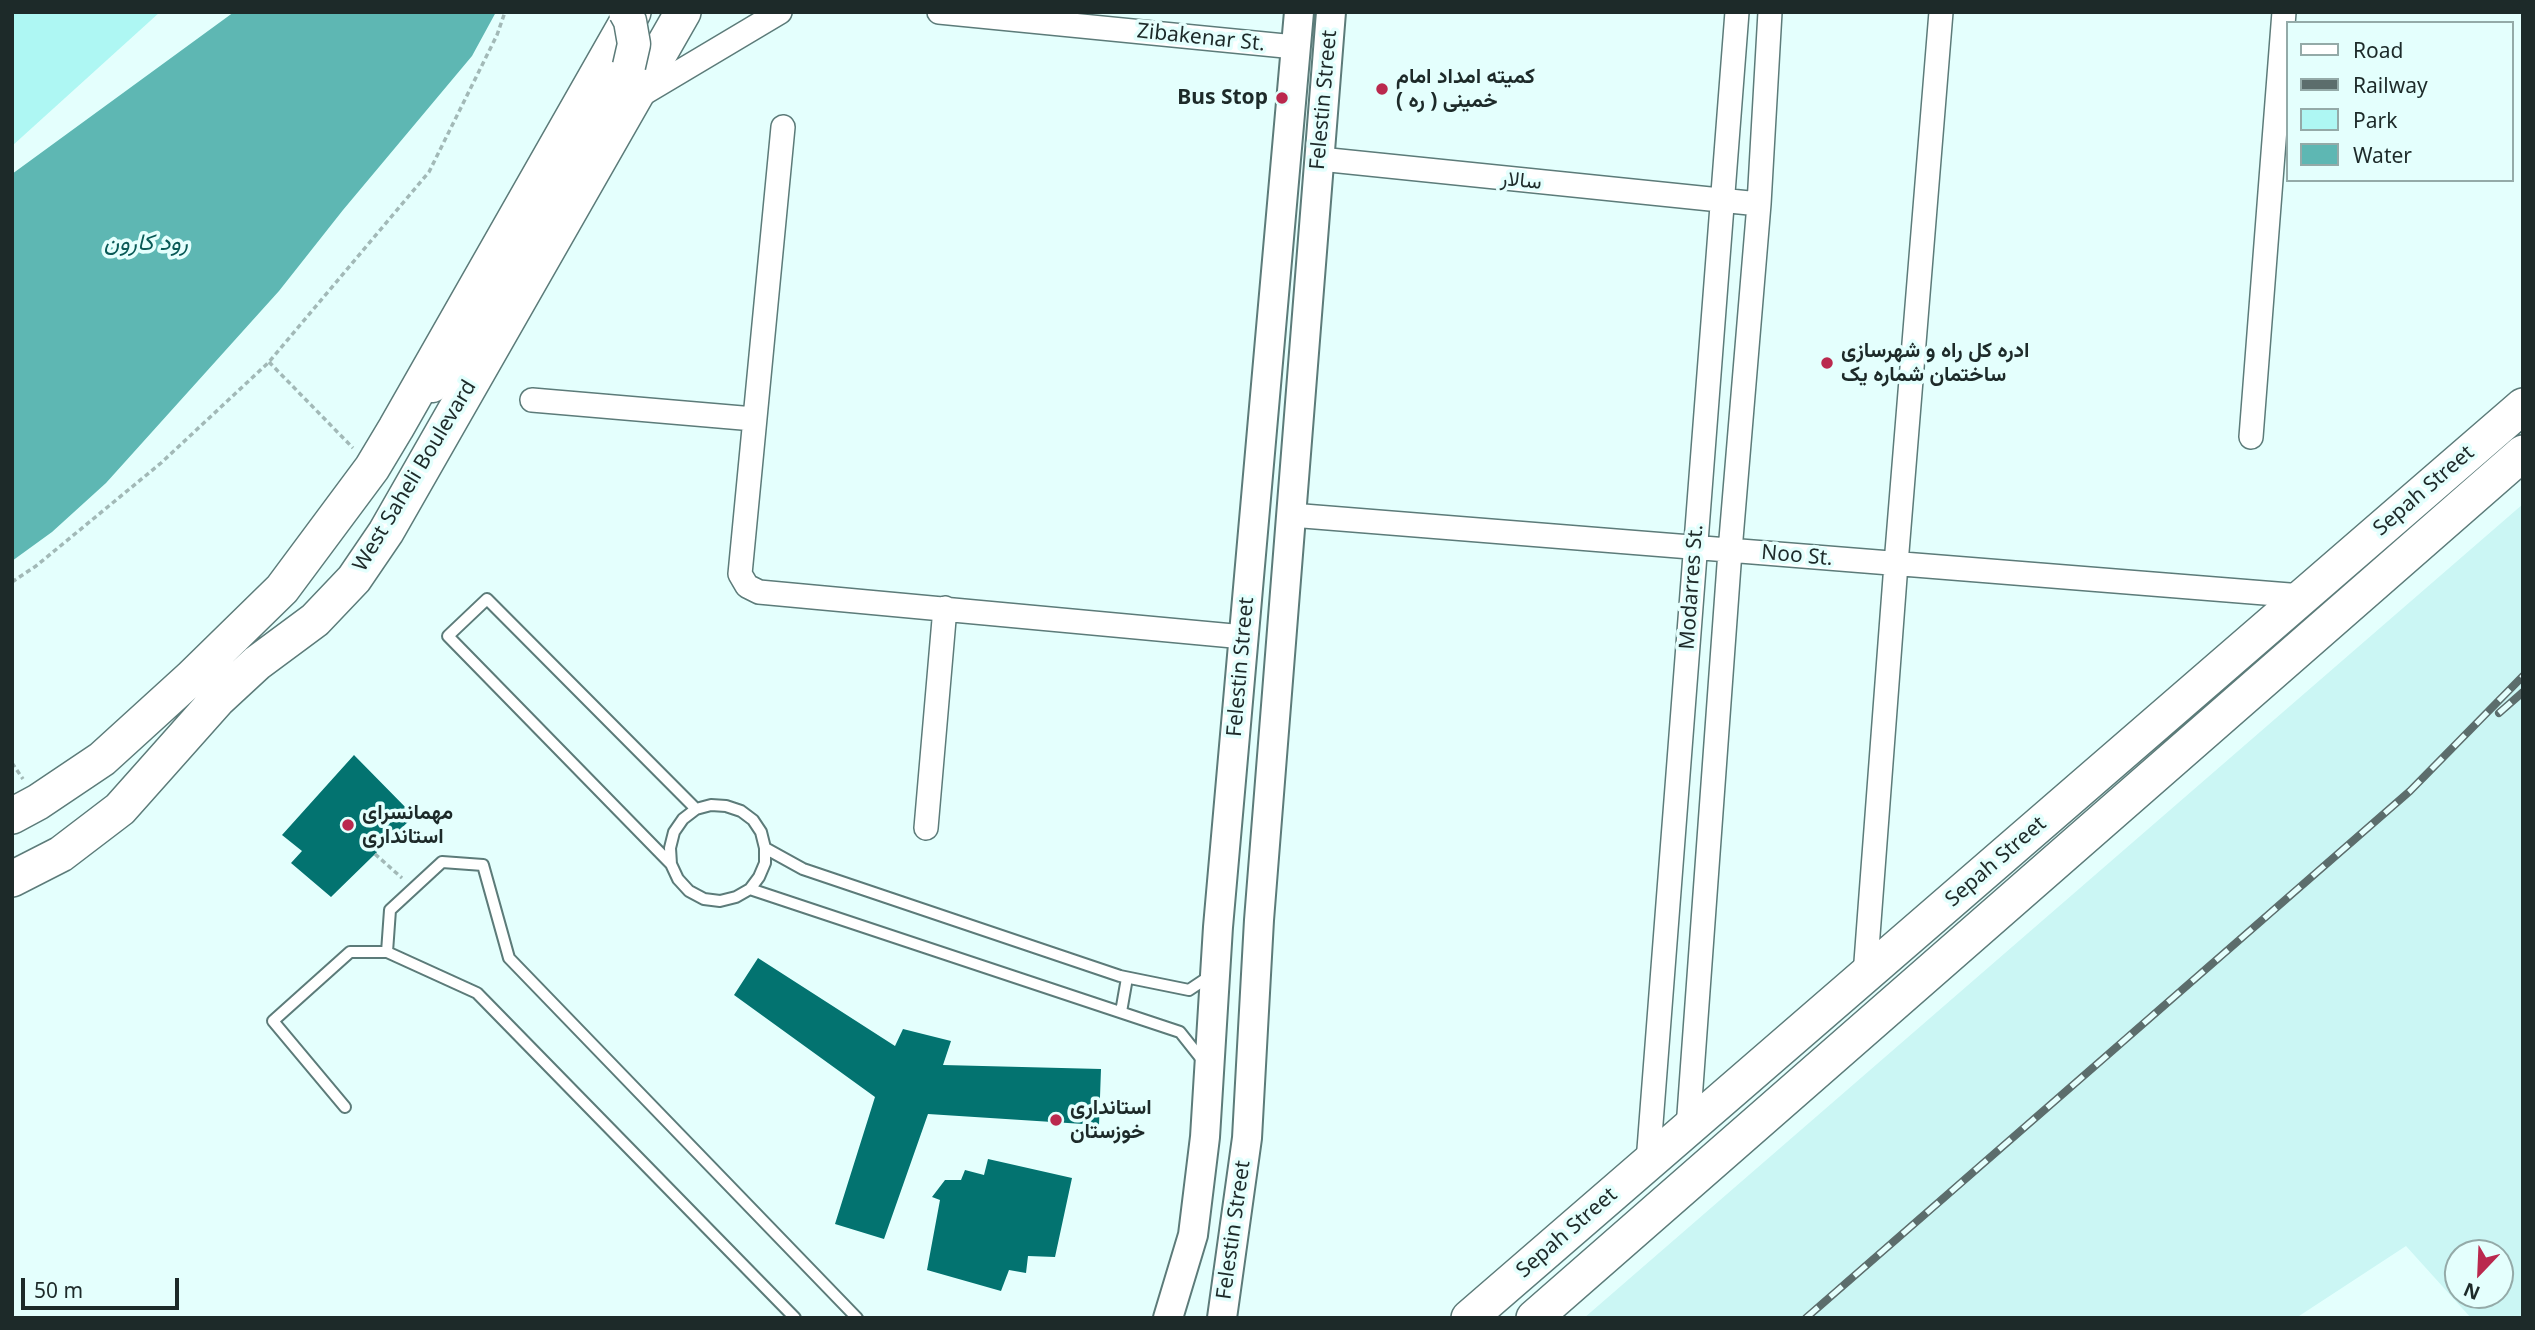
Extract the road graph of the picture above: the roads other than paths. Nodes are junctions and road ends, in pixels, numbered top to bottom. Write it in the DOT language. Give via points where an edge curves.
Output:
graph roads {
  1 [pos="625,12"];
  2 [pos="633,12"];
  3 [pos="683,12"];
  4 [pos="780,12"];
  5 [pos="939,12"];
  6 [pos="1298,12"];
  7 [pos="1331,12"];
  8 [pos="1737,12"];
  9 [pos="1770,12"];
  10 [pos="1941,12"];
  11 [pos="2284,12"];
  12 [pos="1296,47"];
  13 [pos="633,100"];
  14 [pos="782,127"];
  15 [pos="1320,159"];
  16 [pos="1722,202"];
  17 [pos="1759,204"];
  18 [pos="531,400"];
  19 [pos="2523,405"];
  20 [pos="754,419"];
  21 [pos="396,428"];
  22 [pos="2251,437"];
  23 [pos="2523,453"];
  24 [pos="1291,515"];
  25 [pos="1695,548"];
  26 [pos="1730,551"];
  27 [pos="1896,564"];
  28 [pos="2302,597"];
  29 [pos="945,608"];
  30 [pos="1244,637"];
  31 [pos="1229,808"];
  32 [pos="696,809"];
  33 [pos="1267,813"];
  34 [pos="12,816"];
  35 [pos="926,828"];
  36 [pos="765,848"];
  37 [pos="671,864"];
  38 [pos="12,879"];
  39 [pos="750,889"];
  40 [pos="387,952"];
  41 [pos="1215,973"];
  42 [pos="1865,975"];
  43 [pos="1127,978"];
  44 [pos="1121,1012"];
  45 [pos="1209,1068"];
  46 [pos="345,1107"];
  47 [pos="1688,1128"];
  48 [pos="1648,1162"];
  49 [pos="795,1318"];
  50 [pos="857,1318"];
  51 [pos="1168,1318"];
  52 [pos="1222,1318"];
  53 [pos="1469,1318"];
  54 [pos="1534,1318"];
  1 -- 21 [label="main road, bridge" via="634,44 629,66 487,319"];
  2 -- 21 [label="main road, West Saheli Boulevard"];
  3 -- 13 [label="main road, West Saheli Boulevard"];
  4 -- 13 [label="street"];
  5 -- 12 [label="street, Zibakenar St."];
  6 -- 12 [label="street, Felestin Street"];
  7 -- 15 [label="street, Felestin Street"];
  8 -- 16 [label="street, Modarres St."];
  9 -- 17 [label="street, Modarres St."];
  10 -- 27 [label="street"];
  11 -- 22 [label="street"];
  12 -- 30 [label="street, Felestin Street"];
  13 -- 38 [label="main road, West Saheli Boulevard" via="386,532 354,579 315,620 257,663 218,700 120,809 61,854"];
  14 -- 20 [label="street"];
  15 -- 16 [label="street, سالار"];
  15 -- 24 [label="street, Felestin Street"];
  16 -- 17 [label="street, سالار"];
  16 -- 25 [label="street, Modarres St."];
  17 -- 26 [label="street, Modarres St."];
  18 -- 20 [label="street"];
  19 -- 28 [label="main road, Sepah Street"];
  20 -- 29 [label="street" via="740,574 747,586 759,592"];
  21 -- 34 [label="main road, West Saheli Boulevard" via="372,468 282,589 102,759"];
  23 -- 54 [label="main road, Sepah Street"];
  24 -- 25 [label="street, Noo St."];
  24 -- 33 [label="street, Felestin Street"];
  25 -- 26 [label="street, Noo St."];
  25 -- 48 [label="street, Modarres St."];
  26 -- 27 [label="street, Noo St."];
  26 -- 47 [label="street, Modarres St."];
  27 -- 28 [label="street, Noo St."];
  27 -- 42 [label="street"];
  28 -- 42 [label="main road, Sepah Street"];
  29 -- 30 [label="street"];
  29 -- 35 [label="street"];
  30 -- 31 [label="street, Felestin Street"];
  31 -- 33 [label="street"];
  31 -- 41 [label="street, Felestin Street"];
  32 -- 36 [label="lane" via="711,805 741,810 761,832"];
  32 -- 37 [label="lane" via="674,832"];
  32 -- 37 [label="lane" via="487,599 448,636"];
  33 -- 52 [label="street, Felestin Street" via="1247,1138"];
  36 -- 39 [label="lane" via="760,877"];
  36 -- 43 [label="lane" via="803,869"];
  37 -- 39 [label="lane" via="689,891 704,899 720,901"];
  39 -- 44 [label="lane"];
  40 -- 46 [label="lane" via="351,952 273,1021"];
  40 -- 49 [label="lane" via="477,993"];
  40 -- 50 [label="lane" via="390,910 442,862 483,865 509,958"];
  41 -- 43 [label="lane" via="1189,990"];
  41 -- 45 [label="street, Felestin Street"];
  42 -- 47 [label="main road, Sepah Street"];
  43 -- 44 [label="lane"];
  44 -- 45 [label="lane" via="1180,1032"];
  45 -- 51 [label="street, Felestin Street" via="1193,1235"];
  47 -- 48 [label="main road, Sepah Street"];
  48 -- 53 [label="main road, Sepah Street"];
}
